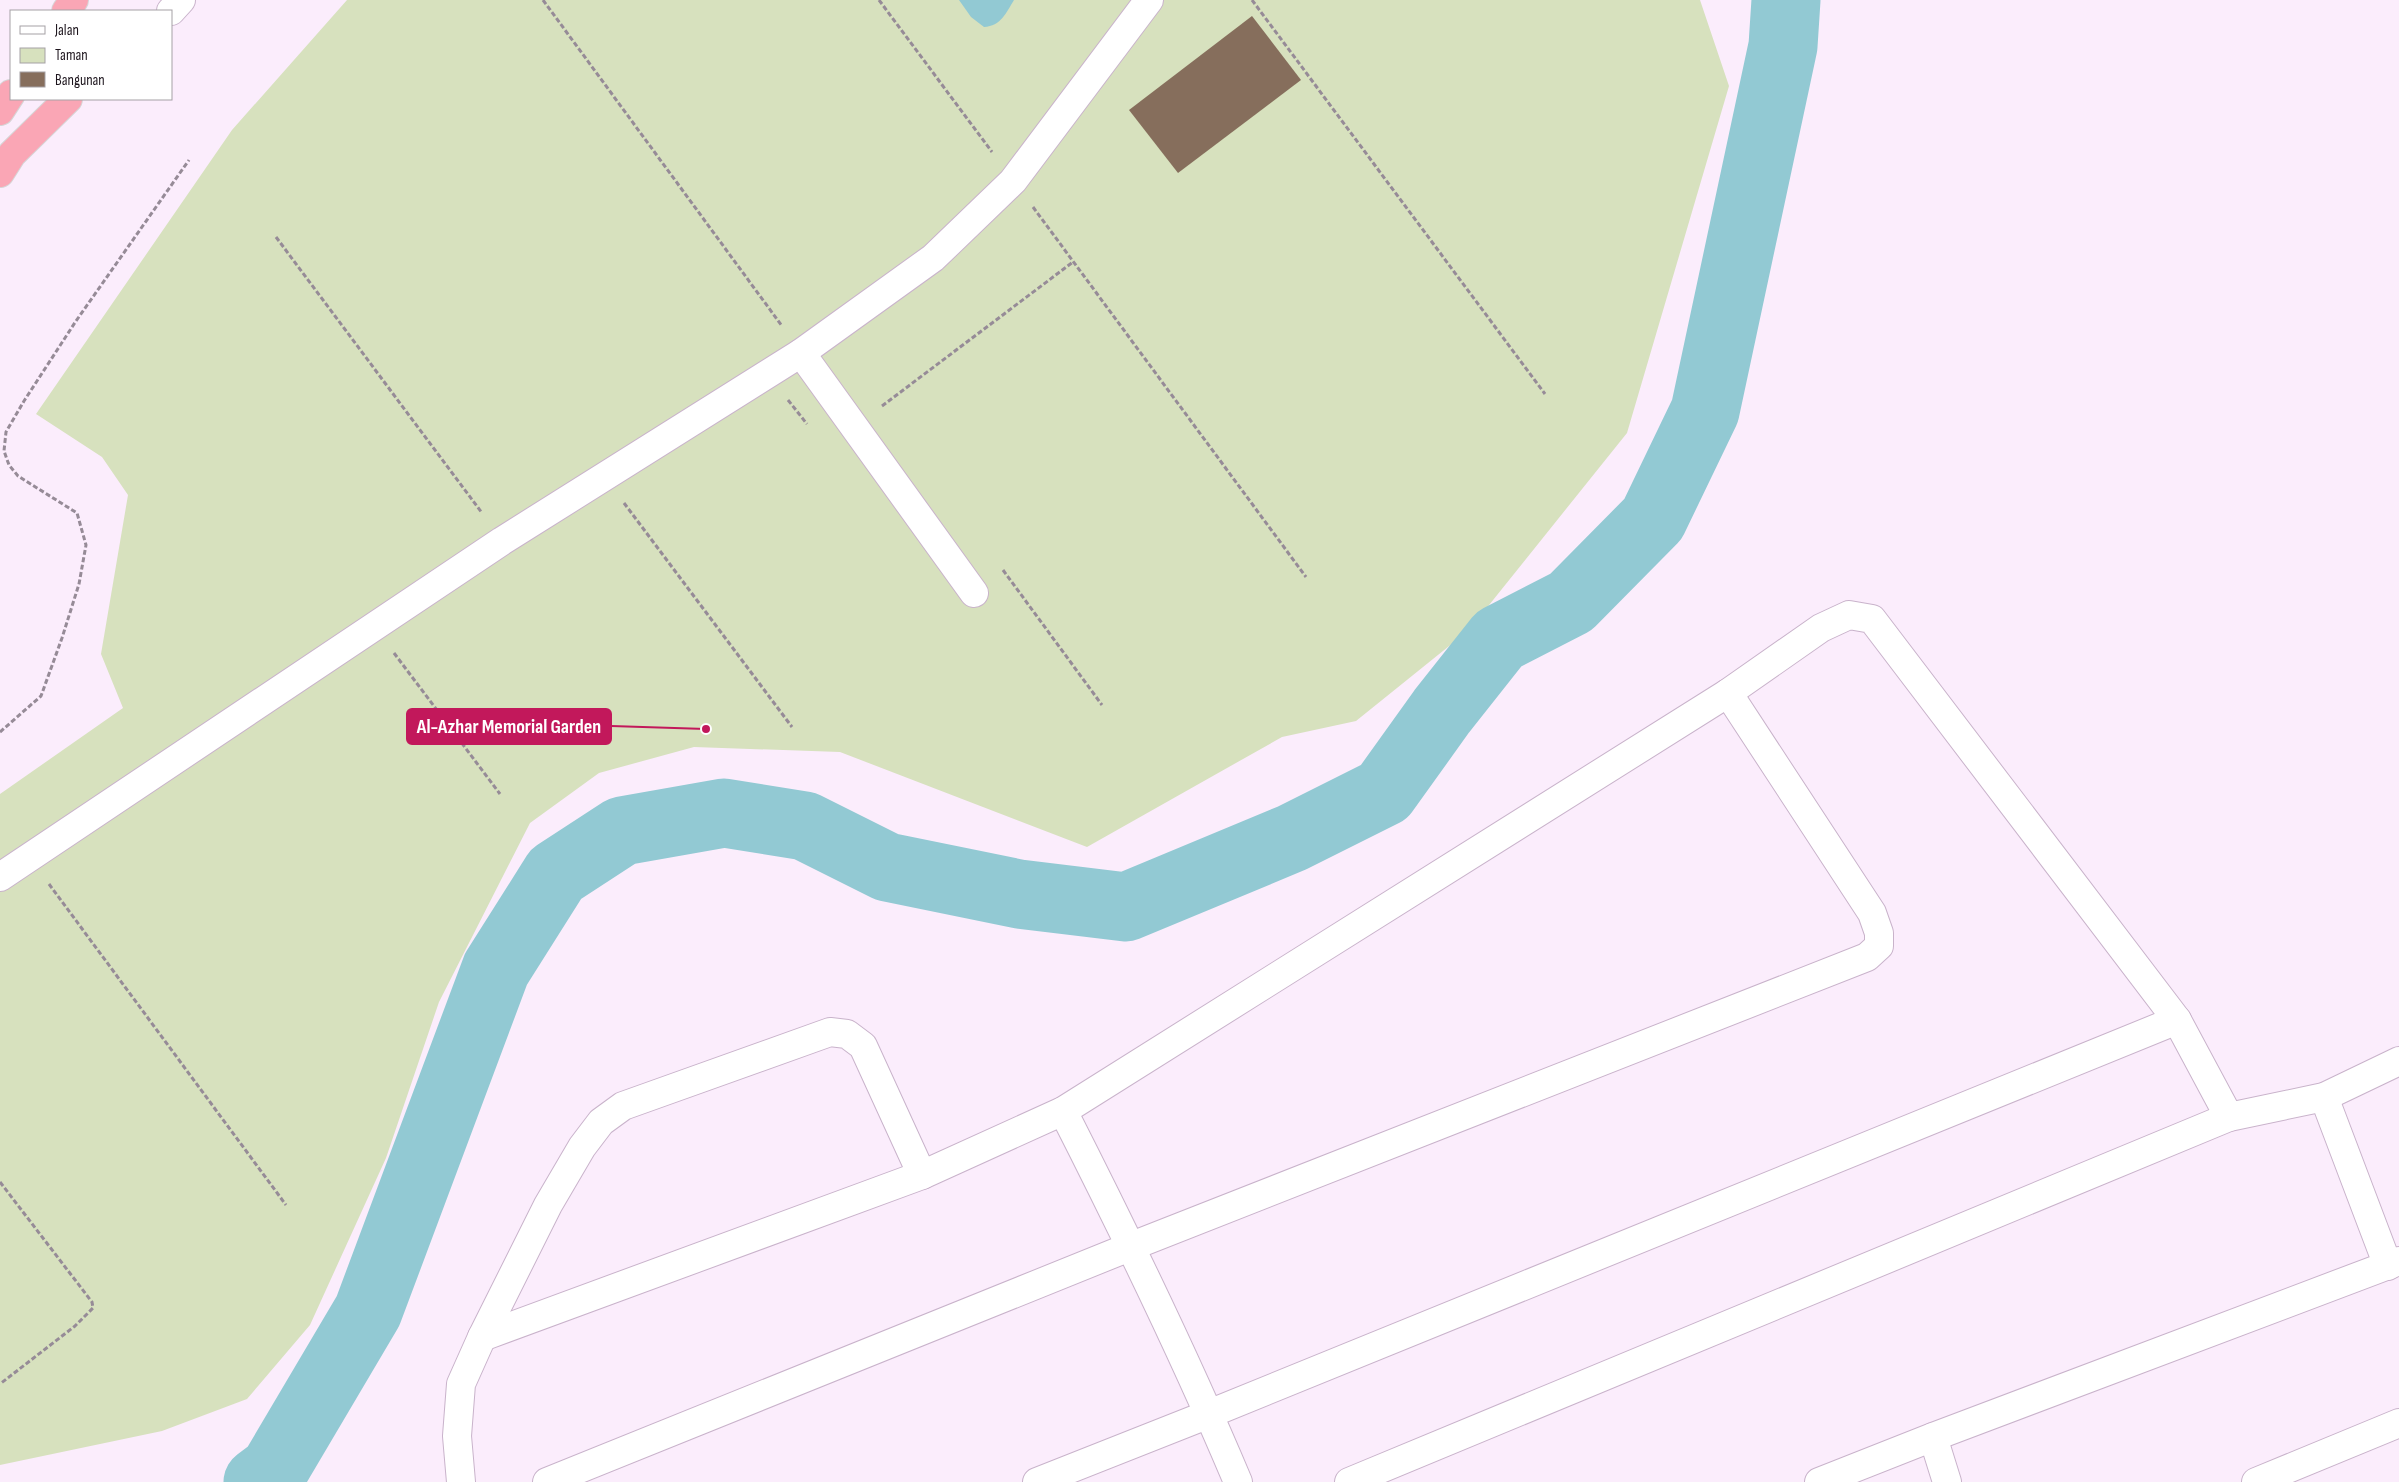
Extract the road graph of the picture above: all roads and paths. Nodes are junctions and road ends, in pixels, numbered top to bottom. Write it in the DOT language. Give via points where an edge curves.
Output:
graph roads {
  1 [pos="181,0"];
  2 [pos="543,0"];
  3 [pos="879,0"];
  4 [pos="1149,0"];
  5 [pos="1252,0"];
  6 [pos="172,10"];
  7 [pos="10,96"];
  8 [pos="67,100"];
  9 [pos="0,111"];
  10 [pos="189,160"];
  11 [pos="0,173"];
  12 [pos="1013,181"];
  13 [pos="276,237"];
  14 [pos="1073,262"];
  15 [pos="802,353"];
  16 [pos="1545,394"];
  17 [pos="887,414"];
  18 [pos="604,476"];
  19 [pos="502,541"];
  20 [pos="997,563"];
  21 [pos="1306,577"];
  22 [pos="974,593"];
  23 [pos="374,626"];
  24 [pos="1728,693"];
  25 [pos="1102,705"];
  26 [pos="792,727"];
  27 [pos="0,732"];
  28 [pos="500,794"];
  29 [pos="30,857"];
  30 [pos="0,877"];
  31 [pos="2177,1020"];
  32 [pos="2399,1061"];
  33 [pos="2324,1097"];
  34 [pos="1063,1111"];
  35 [pos="2229,1117"];
  36 [pos="922,1175"];
  37 [pos="0,1182"];
  38 [pos="286,1205"];
  39 [pos="1132,1246"];
  40 [pos="2393,1263"];
  41 [pos="482,1337"];
  42 [pos="0,1384"];
  43 [pos="1209,1414"];
  44 [pos="2399,1423"];
  45 [pos="1933,1437"];
  46 [pos="461,1482"];
  47 [pos="547,1482"];
  48 [pos="1038,1482"];
  49 [pos="1238,1482"];
  50 [pos="1349,1482"];
  51 [pos="1819,1482"];
  52 [pos="1947,1482"];
  53 [pos="2256,1482"];
  1 -- 6 [label="street"];
  2 -- 15 [label="path"];
  3 -- 12 [label="path"];
  4 -- 12 [label="street"];
  5 -- 16 [label="path"];
  7 -- 9 [label="highway"];
  8 -- 11 [label="highway" via="12,154"];
  10 -- 27 [label="path" via="76,321 6,432 4,451 8,465 18,476 78,513 86,545 79,584 40,696"];
  12 -- 14 [label="path"];
  12 -- 15 [label="street" via="933,258"];
  13 -- 19 [label="path"];
  14 -- 17 [label="path" via="882,406"];
  14 -- 21 [label="path"];
  15 -- 18 [label="street"];
  15 -- 22 [label="street"];
  18 -- 19 [label="street"];
  18 -- 26 [label="path"];
  19 -- 23 [label="street"];
  20 -- 25 [label="path"];
  23 -- 28 [label="path"];
  23 -- 29 [label="street"];
  24 -- 31 [label="street" via="1820,628 1849,615 1872,619"];
  24 -- 34 [label="street"];
  24 -- 39 [label="street" via="1872,913 1879,933 1879,946 1867,958"];
  29 -- 30 [label="street"];
  29 -- 38 [label="path"];
  31 -- 35 [label="street"];
  31 -- 43 [label="street"];
  32 -- 33 [label="street"];
  33 -- 35 [label="street"];
  33 -- 40 [label="street"];
  34 -- 36 [label="street"];
  34 -- 39 [label="street"];
  35 -- 50 [label="street"];
  36 -- 41 [label="street"];
  36 -- 41 [label="street" via="863,1046 847,1034 830,1032 623,1106 601,1122 582,1147 548,1205"];
  37 -- 42 [label="path" via="92,1302 93,1308 75,1326"];
  39 -- 43 [label="street"];
  39 -- 47 [label="street"];
  40 -- 45 [label="street"];
  41 -- 46 [label="street" via="461,1384 457,1436"];
  43 -- 48 [label="street"];
  43 -- 49 [label="street"];
  44 -- 53 [label="street"];
  45 -- 51 [label="street"];
  45 -- 52 [label="street"];
}
